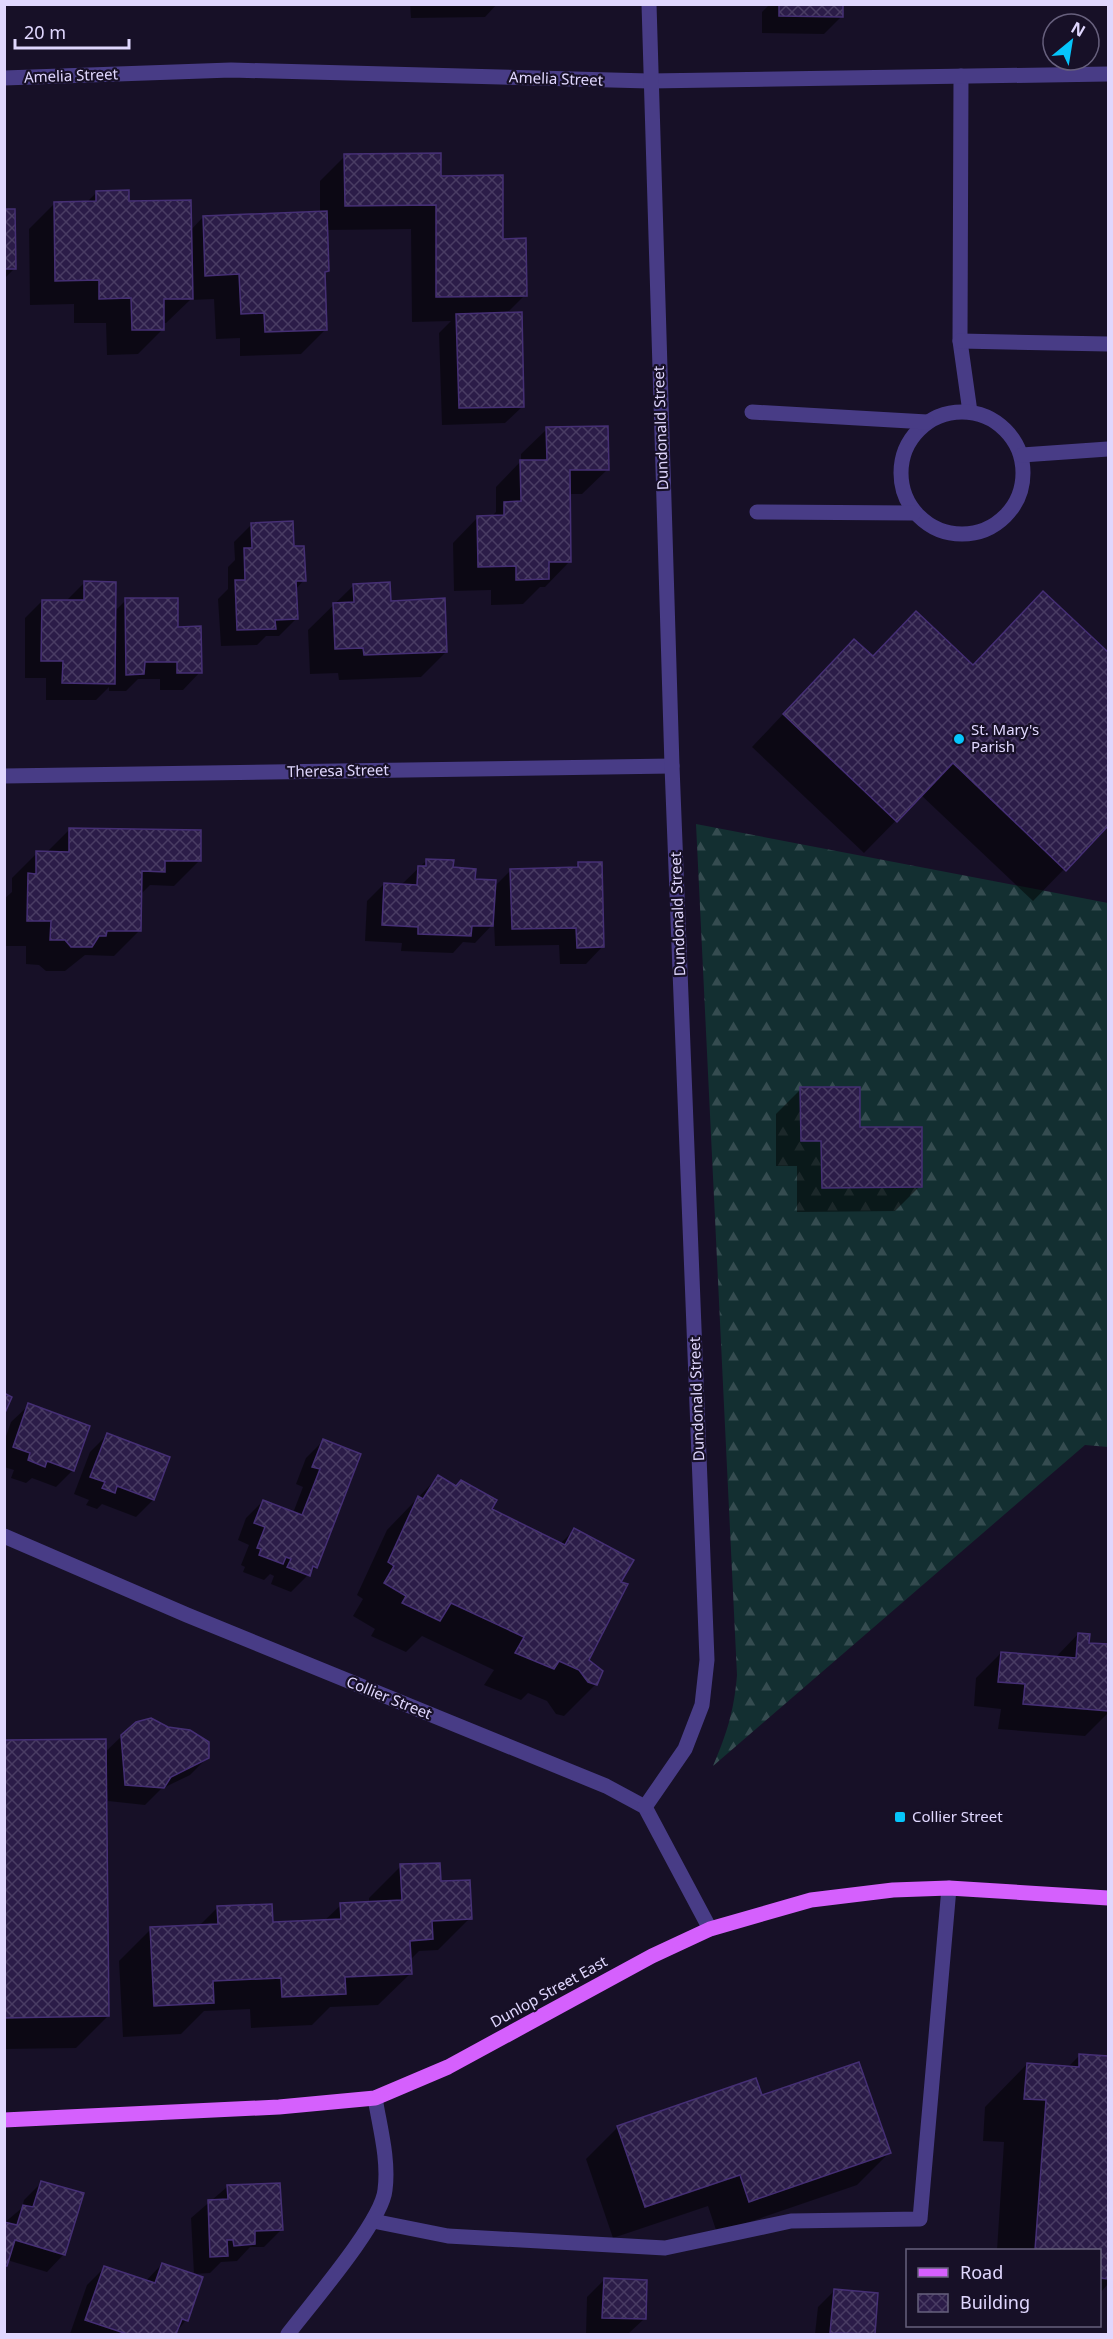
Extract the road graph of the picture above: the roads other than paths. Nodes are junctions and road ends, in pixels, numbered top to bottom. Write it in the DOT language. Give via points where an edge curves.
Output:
graph roads {
  1 [pos="649,4"];
  2 [pos="1108,74"];
  3 [pos="961,76"];
  4 [pos="4,78"];
  5 [pos="650,81"];
  6 [pos="960,341"];
  7 [pos="1108,344"];
  8 [pos="752,412"];
  9 [pos="970,412"];
  10 [pos="927,422"];
  11 [pos="1108,450"];
  12 [pos="1022,455"];
  13 [pos="757,512"];
  14 [pos="914,513"];
  15 [pos="672,766"];
  16 [pos="4,776"];
  17 [pos="4,1536"];
  18 [pos="645,1807"];
  19 [pos="949,1888"];
  20 [pos="1108,1898"];
  21 [pos="710,1929"];
  22 [pos="375,2098"];
  23 [pos="4,2120"];
  24 [pos="373,2221"];
  25 [pos="288,2334"];
  1 -- 5 [label="street, Dundonald Street"];
  2 -- 3 [label="street, Amelia Street"];
  3 -- 5 [label="street, Amelia Street"];
  3 -- 6 [label="street"];
  4 -- 5 [label="street, Amelia Street" via="231,70"];
  5 -- 15 [label="street, Dundonald Street"];
  6 -- 7 [label="street"];
  6 -- 9 [label="street"];
  8 -- 10 [label="street"];
  9 -- 10 [label="street" via="940,415"];
  9 -- 12 [label="street" via="987,416 1002,426"];
  10 -- 14 [label="street" via="912,436 903,454 900,474 904,495"];
  11 -- 12 [label="street"];
  12 -- 14 [label="street" via="1024,476 1019,497 1008,515 991,528 971,534 950,534"];
  13 -- 14 [label="street"];
  15 -- 16 [label="street, Theresa Street"];
  15 -- 18 [label="street, Dundonald Street" via="707,1660 706,1684 695,1726 685,1749"];
  17 -- 18 [label="street, Collier Street" via="179,1612 606,1786"];
  18 -- 21 [label="street"];
  19 -- 20 [label="main road, Dunlop Street East"];
  19 -- 21 [label="main road, Dunlop Street East" via="811,1900"];
  19 -- 24 [label="street" via="920,2219 791,2221 665,2248 448,2236"];
  21 -- 22 [label="main road, Dunlop Street East" via="652,1956 448,2067"];
  22 -- 23 [label="main road, Dunlop Street East" via="279,2107"];
  22 -- 24 [label="street" via="386,2161 385,2192"];
  24 -- 25 [label="street"];
}
